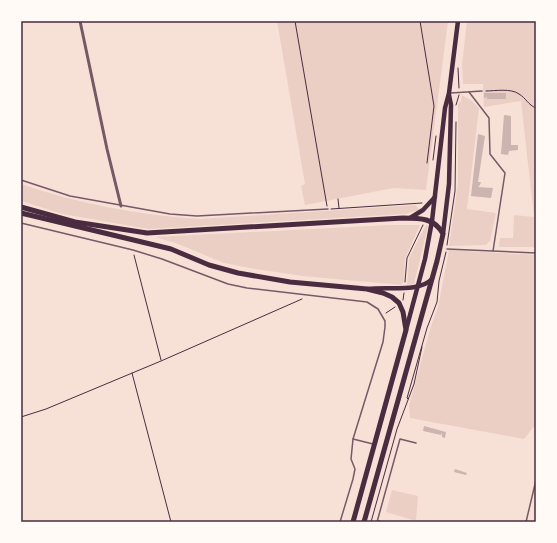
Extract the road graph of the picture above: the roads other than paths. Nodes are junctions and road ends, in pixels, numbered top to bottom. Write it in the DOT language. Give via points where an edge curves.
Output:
graph roads {
  1 [pos="80,21"];
  2 [pos="458,21"];
  3 [pos="482,91"];
  4 [pos="469,92"];
  5 [pos="449,93"];
  6 [pos="21,180"];
  7 [pos="435,197"];
  8 [pos="121,206"];
  9 [pos="21,207"];
  10 [pos="328,209"];
  11 [pos="21,213"];
  12 [pos="410,218"];
  13 [pos="432,221"];
  14 [pos="21,223"];
  15 [pos="443,234"];
  16 [pos="447,249"];
  17 [pos="492,251"];
  18 [pos="536,253"];
  19 [pos="433,278"];
  20 [pos="417,288"];
  21 [pos="367,289"];
  22 [pos="406,330"];
  23 [pos="354,439"];
  24 [pos="416,443"];
  25 [pos="375,444"];
  26 [pos="536,480"];
  27 [pos="377,521"];
  28 [pos="340,522"];
  29 [pos="353,522"];
  30 [pos="364,522"];
  31 [pos="384,522"];
  32 [pos="526,522"];
  1 -- 8 [label="street"];
  2 -- 5 [label="main road"];
  3 -- 4 [label="lane"];
  4 -- 5 [label="lane"];
  4 -- 17 [label="lane" via="489,118 490,154 505,172"];
  5 -- 7 [label="main road"];
  5 -- 15 [label="main road" via="450,176"];
  6 -- 8 [label="lane" via="70,196"];
  7 -- 12 [label="main road" via="423,210"];
  7 -- 13 [label="main road"];
  8 -- 10 [label="lane" via="197,216"];
  9 -- 12 [label="main road" via="75,222 147,233"];
  11 -- 21 [label="main road" via="172,249 217,268 238,273 290,282"];
  12 -- 13 [label="main road"];
  13 -- 15 [label="main road"];
  13 -- 20 [label="main road"];
  14 -- 23 [label="lane" via="133,250 228,284 368,302 373,305 382,315 385,328"];
  15 -- 19 [label="main road"];
  16 -- 17 [label="lane"];
  17 -- 18 [label="lane"];
  19 -- 20 [label="main road"];
  19 -- 30 [label="main road"];
  20 -- 21 [label="main road"];
  20 -- 22 [label="main road"];
  21 -- 22 [label="main road" via="388,295 397,301 403,312"];
  22 -- 25 [label="main road"];
  23 -- 25 [label="lane"];
  23 -- 28 [label="lane" via="351,459 355,469"];
  24 -- 27 [label="lane" via="400,439"];
  25 -- 29 [label="main road"];
  26 -- 32 [label="lane"];
  27 -- 31 [label="lane"];
}
